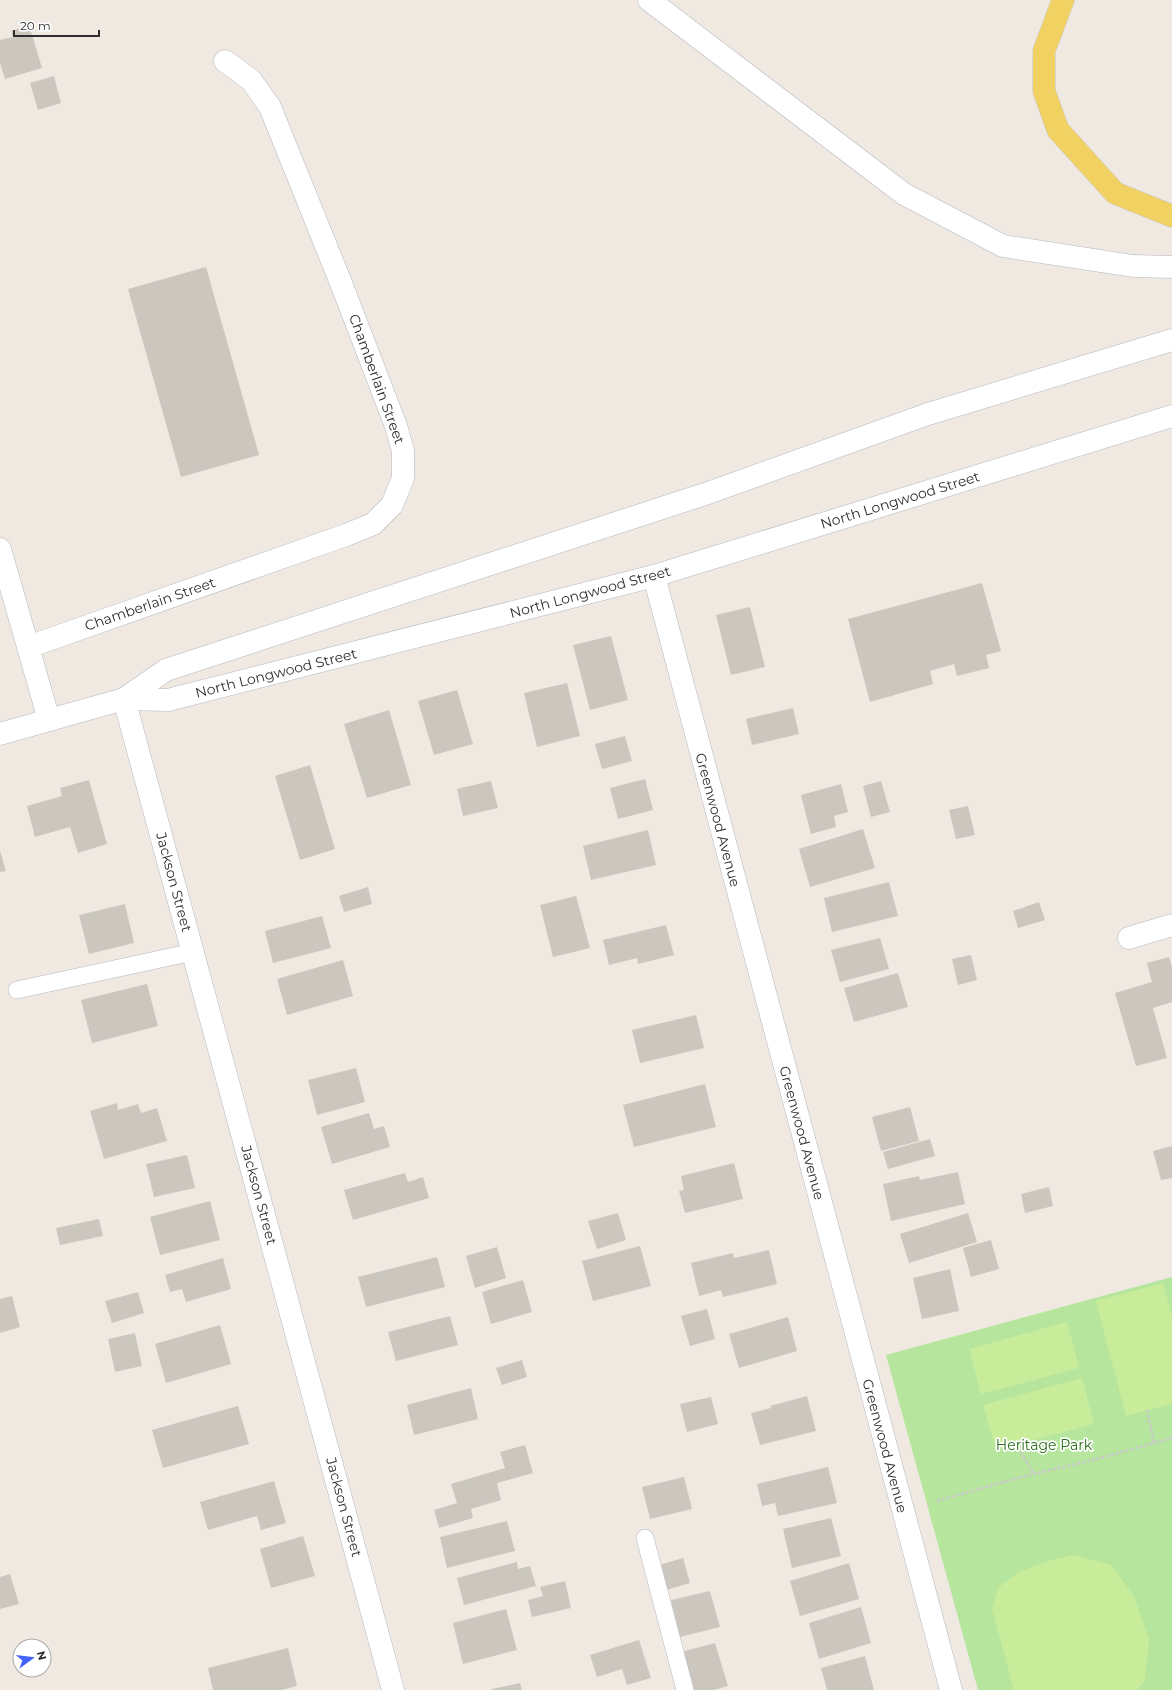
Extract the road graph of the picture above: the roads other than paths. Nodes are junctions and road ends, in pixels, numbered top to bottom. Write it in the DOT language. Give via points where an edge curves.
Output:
graph roads {
  1 [pos="649,0"];
  2 [pos="1063,0"];
  3 [pos="225,61"];
  4 [pos="1172,216"];
  5 [pos="1172,267"];
  6 [pos="1172,340"];
  7 [pos="1172,416"];
  8 [pos="0,549"];
  9 [pos="654,576"];
  10 [pos="28,648"];
  11 [pos="124,699"];
  12 [pos="49,720"];
  13 [pos="0,734"];
  14 [pos="1172,925"];
  15 [pos="1128,938"];
  16 [pos="193,952"];
  17 [pos="17,990"];
  18 [pos="645,1538"];
  19 [pos="394,1690"];
  20 [pos="685,1690"];
  21 [pos="950,1690"];
  1 -- 5 [label="street" via="904,194 1003,246 1133,266"];
  2 -- 4 [label="main road" via="1044,51 1044,91 1058,130 1115,193"];
  3 -- 10 [label="street, Chamberlain Street" via="251,80 270,107 396,426 403,451 403,478 392,505 373,524"];
  6 -- 11 [label="street" via="928,414 708,493 166,670"];
  7 -- 9 [label="street, North Longwood Street"];
  8 -- 10 [label="street"];
  9 -- 11 [label="street, North Longwood Street" via="168,700"];
  9 -- 21 [label="street, Greenwood Avenue"];
  10 -- 12 [label="street"];
  11 -- 12 [label="street, North Longwood Street"];
  11 -- 16 [label="street, Jackson Street"];
  12 -- 13 [label="street, North Longwood Street"];
  14 -- 15 [label="street"];
  16 -- 17 [label="lane"];
  16 -- 19 [label="street, Jackson Street"];
  18 -- 20 [label="lane"];
}
